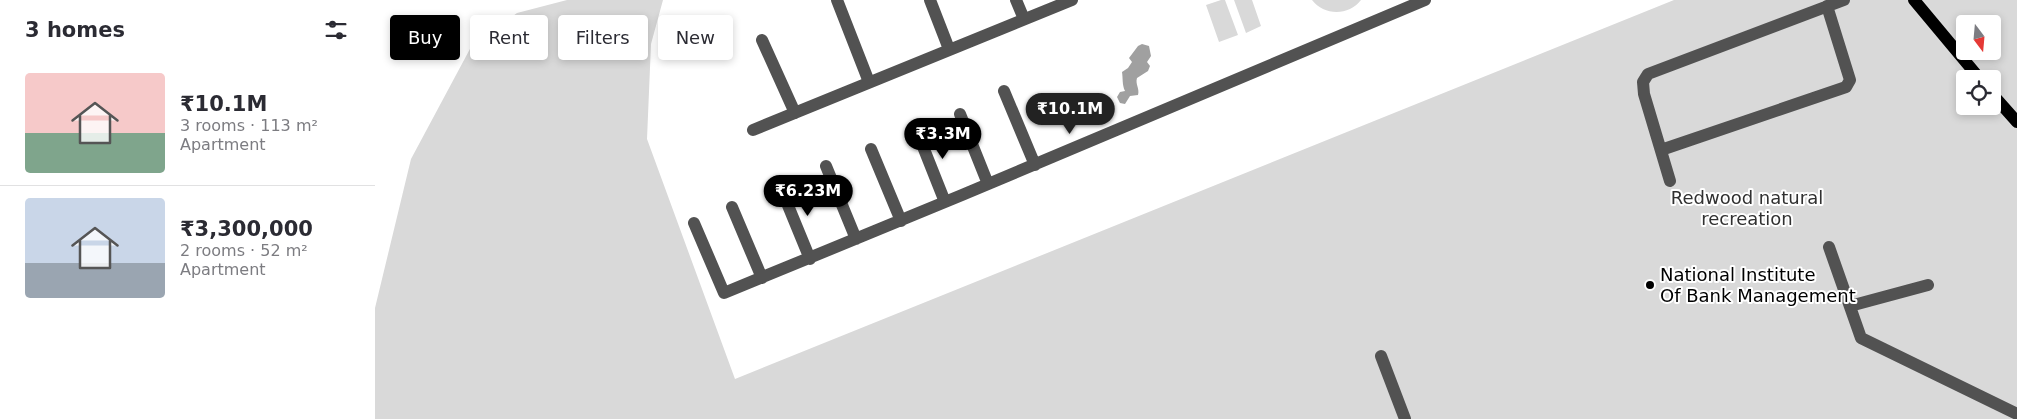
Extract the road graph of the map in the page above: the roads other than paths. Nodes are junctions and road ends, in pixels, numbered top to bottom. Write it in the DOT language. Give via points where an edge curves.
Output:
graph roads {
  1 [pos="837,0"];
  2 [pos="930,0"];
  3 [pos="1016,0"];
  4 [pos="1071,0"];
  5 [pos="1425,0"];
  6 [pos="1844,0"];
  7 [pos="1914,0"];
  8 [pos="1827,6"];
  9 [pos="1024,19"];
  10 [pos="762,40"];
  11 [pos="949,49"];
  12 [pos="1972,70"];
  13 [pos="869,82"];
  14 [pos="1004,91"];
  15 [pos="2001,104"];
  16 [pos="795,113"];
  17 [pos="960,114"];
  18 [pos="2017,122"];
  19 [pos="916,129"];
  20 [pos="753,130"];
  21 [pos="871,149"];
  22 [pos="1661,150"];
  23 [pos="1035,165"];
  24 [pos="826,166"];
  25 [pos="1670,181"];
  26 [pos="987,184"];
  27 [pos="780,186"];
  28 [pos="945,202"];
  29 [pos="732,207"];
  30 [pos="901,221"];
  31 [pos="694,224"];
  32 [pos="856,240"];
  33 [pos="1829,247"];
  34 [pos="810,259"];
  35 [pos="762,278"];
  36 [pos="1928,285"];
  37 [pos="1850,306"];
  38 [pos="1381,356"];
  39 [pos="2017,414"];
  40 [pos="1405,419"];
  1 -- 13 [label="street"];
  2 -- 11 [label="street"];
  3 -- 9 [label="street"];
  4 -- 9 [label="street"];
  5 -- 23 [label="street"];
  6 -- 8 [label="street"];
  7 -- 12 [label="main road"];
  8 -- 22 [label="street" via="1648,74 1643,82 1644,94"];
  8 -- 22 [label="street" via="1850,80 1845,87"];
  9 -- 11 [label="street"];
  10 -- 16 [label="street"];
  11 -- 13 [label="street"];
  13 -- 16 [label="street"];
  14 -- 23 [label="street"];
  15 -- 18 [label="main road"];
  16 -- 20 [label="street"];
  17 -- 26 [label="street"];
  19 -- 28 [label="street"];
  21 -- 30 [label="street"];
  22 -- 25 [label="street"];
  23 -- 26 [label="street"];
  24 -- 32 [label="street"];
  26 -- 28 [label="street"];
  27 -- 34 [label="street"];
  28 -- 30 [label="street"];
  29 -- 35 [label="street"];
  30 -- 32 [label="street"];
  31 -- 35 [label="street" via="724,293"];
  32 -- 34 [label="street"];
  33 -- 37 [label="street"];
  34 -- 35 [label="street"];
  36 -- 37 [label="street"];
  37 -- 39 [label="street" via="1861,338"];
  38 -- 40 [label="street"];
}
